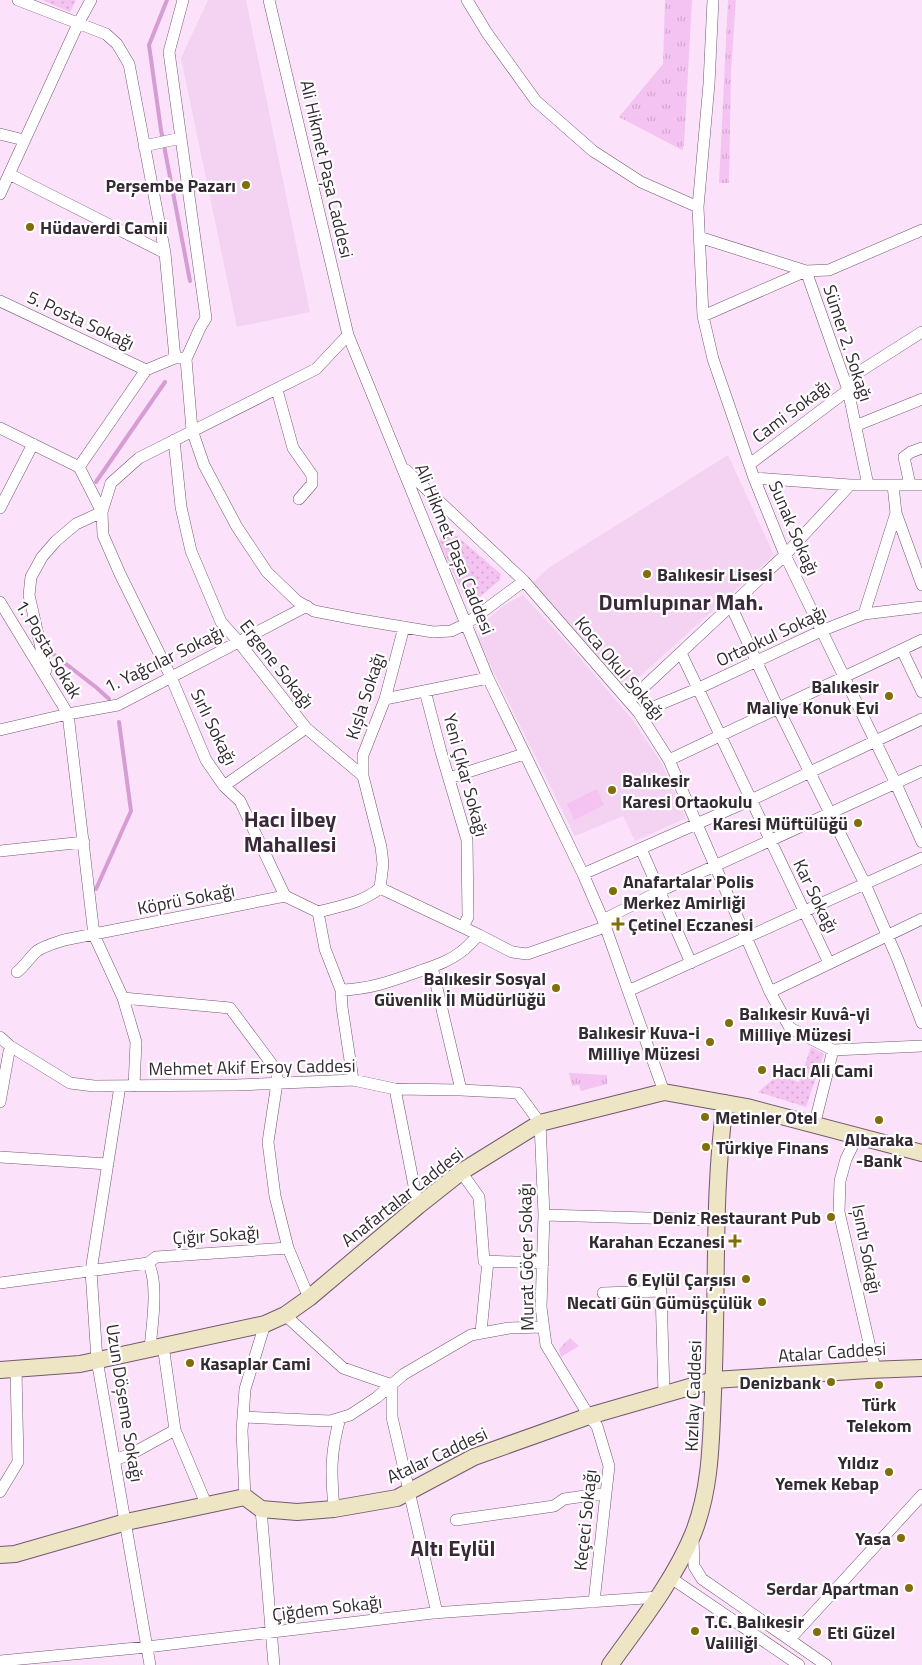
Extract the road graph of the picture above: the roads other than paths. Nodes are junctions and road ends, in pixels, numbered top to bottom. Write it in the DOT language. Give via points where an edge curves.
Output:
graph roads {
  1 [pos="18,0"];
  2 [pos="91,0"];
  3 [pos="183,0"];
  4 [pos="269,0"];
  5 [pos="467,0"];
  6 [pos="713,0"];
  7 [pos="78,24"];
  8 [pos="0,134"];
  9 [pos="181,138"];
  10 [pos="24,140"];
  11 [pos="144,146"];
  12 [pos="9,174"];
  13 [pos="0,194"];
  14 [pos="698,208"];
  15 [pos="922,230"];
  16 [pos="699,237"];
  17 [pos="165,253"];
  18 [pos="806,272"];
  19 [pos="0,300"];
  20 [pos="703,316"];
  21 [pos="922,332"];
  22 [pos="348,335"];
  23 [pos="181,358"];
  24 [pos="146,370"];
  25 [pos="277,390"];
  26 [pos="848,390"];
  27 [pos="922,399"];
  28 [pos="855,426"];
  29 [pos="0,428"];
  30 [pos="192,430"];
  31 [pos="174,440"];
  32 [pos="33,444"];
  33 [pos="922,448"];
  34 [pos="750,464"];
  35 [pos="79,466"];
  36 [pos="403,467"];
  37 [pos="754,478"];
  38 [pos="850,485"];
  39 [pos="868,485"];
  40 [pos="893,485"];
  41 [pos="916,485"];
  42 [pos="299,499"];
  43 [pos="0,508"];
  44 [pos="102,512"];
  45 [pos="896,513"];
  46 [pos="785,555"];
  47 [pos="524,581"];
  48 [pos="922,585"];
  49 [pos="0,602"];
  50 [pos="307,606"];
  51 [pos="731,606"];
  52 [pos="922,607"];
  53 [pos="864,614"];
  54 [pos="466,624"];
  55 [pos="404,627"];
  56 [pos="821,631"];
  57 [pos="922,640"];
  58 [pos="238,641"];
  59 [pos="902,650"];
  60 [pos="681,653"];
  61 [pos="757,661"];
  62 [pos="171,677"];
  63 [pos="843,677"];
  64 [pos="488,678"];
  65 [pos="48,680"];
  66 [pos="697,689"];
  67 [pos="425,691"];
  68 [pos="922,692"];
  69 [pos="385,699"];
  70 [pos="629,701"];
  71 [pos="778,708"];
  72 [pos="639,713"];
  73 [pos="68,714"];
  74 [pos="922,719"];
  75 [pos="306,728"];
  76 [pos="0,730"];
  77 [pos="720,735"];
  78 [pos="874,741"];
  79 [pos="524,754"];
  80 [pos="669,760"];
  81 [pos="922,771"];
  82 [pos="810,772"];
  83 [pos="363,776"];
  84 [pos="449,778"];
  85 [pos="896,784"];
  86 [pos="224,786"];
  87 [pos="751,800"];
  88 [pos="830,813"];
  89 [pos="697,824"];
  90 [pos="770,841"];
  91 [pos="84,842"];
  92 [pos="922,842"];
  93 [pos="641,849"];
  94 [pos="0,851"];
  95 [pos="922,858"];
  96 [pos="716,867"];
  97 [pos="583,874"];
  98 [pos="865,884"];
  99 [pos="380,888"];
  100 [pos="660,891"];
  101 [pos="285,896"];
  102 [pos="318,912"];
  103 [pos="804,912"];
  104 [pos="922,919"];
  105 [pos="604,923"];
  106 [pos="463,927"];
  107 [pos="94,935"];
  108 [pos="479,935"];
  109 [pos="888,936"];
  110 [pos="748,938"];
  111 [pos="691,963"];
  112 [pos="829,964"];
  113 [pos="432,967"];
  114 [pos="17,972"];
  115 [pos="341,990"];
  116 [pos="628,991"];
  117 [pos="770,992"];
  118 [pos="123,998"];
  119 [pos="922,1023"];
  120 [pos="0,1037"];
  121 [pos="10,1046"];
  122 [pos="922,1046"];
  123 [pos="833,1050"];
  124 [pos="353,1080"];
  125 [pos="277,1082"];
  126 [pos="120,1086"];
  127 [pos="134,1086"];
  128 [pos="396,1089"];
  129 [pos="461,1090"];
  130 [pos="664,1092"];
  131 [pos="0,1102"];
  132 [pos="725,1102"];
  133 [pos="540,1124"];
  134 [pos="814,1126"];
  135 [pos="857,1137"];
  136 [pos="922,1153"];
  137 [pos="0,1157"];
  138 [pos="108,1164"];
  139 [pos="461,1172"];
  140 [pos="418,1206"];
  141 [pos="544,1215"];
  142 [pos="716,1220"];
  143 [pos="288,1248"];
  144 [pos="488,1261"];
  145 [pos="148,1263"];
  146 [pos="542,1263"];
  147 [pos="91,1271"];
  148 [pos="0,1283"];
  149 [pos="603,1293"];
  150 [pos="309,1298"];
  151 [pos="285,1315"];
  152 [pos="265,1324"];
  153 [pos="543,1327"];
  154 [pos="481,1332"];
  155 [pos="156,1347"];
  156 [pos="97,1360"];
  157 [pos="922,1368"];
  158 [pos="8,1369"];
  159 [pos="875,1369"];
  160 [pos="714,1380"];
  161 [pos="392,1385"];
  162 [pos="664,1394"];
  163 [pos="589,1416"];
  164 [pos="243,1417"];
  165 [pos="340,1418"];
  166 [pos="175,1430"];
  167 [pos="116,1460"];
  168 [pos="410,1491"];
  169 [pos="0,1492"];
  170 [pos="606,1493"];
  171 [pos="922,1495"];
  172 [pos="245,1497"];
  173 [pos="207,1506"];
  174 [pos="261,1509"];
  175 [pos="334,1509"];
  176 [pos="456,1520"];
  177 [pos="126,1522"];
  178 [pos="693,1535"];
  179 [pos="0,1554"];
  180 [pos="671,1578"];
  181 [pos="659,1597"];
  182 [pos="594,1602"];
  183 [pos="437,1613"];
  184 [pos="272,1633"];
  185 [pos="790,1639"];
  186 [pos="147,1648"];
  187 [pos="0,1661"];
  188 [pos="150,1665"];
  189 [pos="274,1665"];
  190 [pos="610,1665"];
  191 [pos="800,1665"];
  192 [pos="826,1665"];
  1 -- 7 [label="street"];
  2 -- 7 [label="street"];
  3 -- 9 [label="street" via="169,52"];
  4 -- 22 [label="street, Ali Hikmet Paşa Caddesi"];
  5 -- 14 [label="street" via="536,101 593,151 641,182"];
  6 -- 14 [label="street, Sunak Sokağı"];
  7 -- 10 [label="street"];
  7 -- 11 [label="street" via="106,34 117,44 129,64"];
  8 -- 10 [label="street"];
  9 -- 11 [label="street"];
  9 -- 23 [label="street" via="206,318"];
  10 -- 12 [label="street"];
  11 -- 17 [label="street"];
  12 -- 13 [label="street"];
  12 -- 17 [label="street"];
  14 -- 16 [label="street, Sunak Sokağı"];
  15 -- 18 [label="street" via="829,270"];
  16 -- 18 [label="street"];
  16 -- 20 [label="street, Sunak Sokağı"];
  17 -- 23 [label="street"];
  18 -- 20 [label="street"];
  18 -- 26 [label="street, Sümer 2. Sokağı"];
  19 -- 24 [label="street, 5. Posta Sokağı"];
  20 -- 34 [label="street, Sunak Sokağı" via="713,359"];
  21 -- 26 [label="street, Cami Sokağı" via="859,372"];
  22 -- 25 [label="street" via="316,369"];
  22 -- 36 [label="street, Ali Hikmet Paşa Caddesi"];
  23 -- 24 [label="street"];
  23 -- 30 [label="street"];
  24 -- 35 [label="street"];
  25 -- 30 [label="street"];
  25 -- 42 [label="street" via="293,448 312,475 312,484"];
  26 -- 28 [label="street, Sümer 2. Sokağı"];
  26 -- 34 [label="street, Cami Sokağı"];
  27 -- 28 [label="street"];
  28 -- 39 [label="street, Sümer 2. Sokağı"];
  29 -- 32 [label="street"];
  30 -- 31 [label="street"];
  30 -- 50 [label="street" via="204,465 237,527 267,572 297,601"];
  31 -- 44 [label="street" via="139,458 111,483"];
  31 -- 58 [label="street, Ergene Sokağı" via="181,507 191,551 221,622"];
  32 -- 35 [label="street"];
  32 -- 43 [label="street"];
  33 -- 41 [label="street" via="904,457"];
  34 -- 37 [label="street, Sunak Sokağı"];
  35 -- 44 [label="street"];
  36 -- 47 [label="street, Koca Okul Sokağı"];
  36 -- 54 [label="street, Ali Hikmet Paşa Caddesi"];
  37 -- 38 [label="street"];
  37 -- 46 [label="street, Sunak Sokağı"];
  38 -- 39 [label="street"];
  38 -- 46 [label="street"];
  39 -- 40 [label="street"];
  40 -- 41 [label="street"];
  40 -- 45 [label="street"];
  44 -- 62 [label="street, Sırlı Sokağı" via="103,535"];
  44 -- 65 [label="street" via="76,524 56,541 42,557 32,577 29,595"];
  45 -- 48 [label="street"];
  45 -- 53 [label="street"];
  46 -- 51 [label="street"];
  46 -- 56 [label="street, Sunak Sokağı"];
  47 -- 54 [label="street"];
  47 -- 70 [label="street, Koca Okul Sokağı"];
  49 -- 65 [label="street, 1. Posta Sokak"];
  50 -- 55 [label="street" via="314,611"];
  50 -- 58 [label="street, 1. Yağcılar Sokağı"];
  51 -- 60 [label="street"];
  51 -- 61 [label="street"];
  52 -- 53 [label="street, Ortaokul Sokağı"];
  53 -- 56 [label="street, Ortaokul Sokağı"];
  54 -- 55 [label="street" via="451,632"];
  54 -- 64 [label="street, Ali Hikmet Paşa Caddesi"];
  55 -- 69 [label="street, Kışla Sokağı"];
  56 -- 61 [label="street, Ortaokul Sokağı"];
  56 -- 63 [label="street, Sunak Sokağı"];
  57 -- 59 [label="street"];
  58 -- 62 [label="street, 1. Yağcılar Sokağı"];
  58 -- 75 [label="street, Ergene Sokağı"];
  59 -- 63 [label="street"];
  59 -- 68 [label="street"];
  60 -- 66 [label="street, Kar Sokağı"];
  60 -- 70 [label="street"];
  61 -- 66 [label="street, Ortaokul Sokağı"];
  61 -- 71 [label="street"];
  62 -- 73 [label="street, 1. Yağcılar Sokağı" via="118,705"];
  62 -- 86 [label="street, Sırlı Sokağı" via="206,760"];
  63 -- 71 [label="street"];
  63 -- 78 [label="street, Sunak Sokağı"];
  64 -- 67 [label="street"];
  64 -- 79 [label="street, Ali Hikmet Paşa Caddesi"];
  65 -- 73 [label="street, 1. Posta Sokak"];
  66 -- 72 [label="street, Ortaokul Sokağı"];
  66 -- 77 [label="street, Kar Sokağı"];
  67 -- 69 [label="street"];
  67 -- 84 [label="street, Yeni Çıkar Sokağı"];
  69 -- 83 [label="street, Kışla Sokağı" via="363,755"];
  70 -- 72 [label="street, Koca Okul Sokağı"];
  71 -- 77 [label="street"];
  71 -- 82 [label="street"];
  72 -- 80 [label="street, Koca Okul Sokağı"];
  73 -- 76 [label="street, 1. Yağcılar Sokağı"];
  73 -- 91 [label="street"];
  74 -- 78 [label="street"];
  75 -- 83 [label="street, Ergene Sokağı"];
  75 -- 86 [label="street"];
  77 -- 80 [label="street"];
  77 -- 87 [label="street, Kar Sokağı"];
  78 -- 82 [label="street"];
  78 -- 85 [label="street, Sunak Sokağı"];
  79 -- 84 [label="street"];
  79 -- 97 [label="street, Ali Hikmet Paşa Caddesi"];
  80 -- 89 [label="street, Koca Okul Sokağı"];
  81 -- 85 [label="street"];
  82 -- 87 [label="street"];
  82 -- 88 [label="street"];
  83 -- 99 [label="street" via="381,847"];
  84 -- 106 [label="street, Yeni Çıkar Sokağı" via="467,840 468,917"];
  85 -- 88 [label="street"];
  85 -- 92 [label="street, Sunak Sokağı"];
  86 -- 101 [label="street, Sırlı Sokağı" via="240,801"];
  87 -- 89 [label="street"];
  87 -- 90 [label="street, Kar Sokağı"];
  88 -- 90 [label="street"];
  88 -- 98 [label="street"];
  89 -- 93 [label="street"];
  89 -- 96 [label="street, Koca Okul Sokağı"];
  90 -- 96 [label="street"];
  90 -- 103 [label="street, Kar Sokağı"];
  91 -- 94 [label="street"];
  91 -- 107 [label="street"];
  93 -- 97 [label="street"];
  93 -- 100 [label="street"];
  95 -- 98 [label="street"];
  96 -- 100 [label="street"];
  96 -- 110 [label="street, Koca Okul Sokağı"];
  97 -- 105 [label="street, Ali Hikmet Paşa Caddesi"];
  98 -- 103 [label="street"];
  98 -- 109 [label="street"];
  99 -- 102 [label="street" via="359,901"];
  99 -- 106 [label="street"];
  100 -- 105 [label="street"];
  100 -- 111 [label="street"];
  101 -- 102 [label="street"];
  101 -- 107 [label="street, Köprü Sokağı"];
  102 -- 115 [label="street" via="325,949"];
  103 -- 110 [label="street"];
  103 -- 112 [label="street, Kar Sokağı"];
  104 -- 109 [label="street"];
  105 -- 108 [label="street" via="527,954 512,952"];
  105 -- 116 [label="street, Ali Hikmet Paşa Caddesi"];
  106 -- 108 [label="street"];
  107 -- 114 [label="street, Köprü Sokağı" via="64,940 38,950"];
  107 -- 118 [label="street"];
  108 -- 113 [label="street" via="463,951"];
  109 -- 112 [label="street"];
  109 -- 119 [label="street"];
  110 -- 111 [label="street"];
  110 -- 117 [label="street, Koca Okul Sokağı"];
  111 -- 116 [label="street"];
  112 -- 117 [label="street"];
  113 -- 115 [label="street" via="382,985"];
  113 -- 129 [label="street"];
  115 -- 124 [label="street"];
  116 -- 130 [label="street, Ali Hikmet Paşa Caddesi"];
  117 -- 123 [label="street, Koca Okul Sokağı" via="790,1028"];
  118 -- 125 [label="street" via="230,1008 277,1071"];
  118 -- 127 [label="street" via="136,1042"];
  120 -- 121 [label="street, Mehmet Akif Ersoy Caddesi"];
  121 -- 126 [label="street, Mehmet Akif Ersoy Caddesi" via="70,1083"];
  121 -- 131 [label="street"];
  122 -- 123 [label="street"];
  123 -- 134 [label="street"];
  124 -- 125 [label="street, Mehmet Akif Ersoy Caddesi"];
  124 -- 128 [label="street, Mehmet Akif Ersoy Caddesi"];
  125 -- 127 [label="street, Mehmet Akif Ersoy Caddesi"];
  125 -- 143 [label="street" via="268,1142 275,1196"];
  126 -- 127 [label="street, Mehmet Akif Ersoy Caddesi"];
  126 -- 138 [label="street, Uzun Döşeme Sokağı"];
  128 -- 129 [label="street, Mehmet Akif Ersoy Caddesi"];
  128 -- 140 [label="street"];
  129 -- 133 [label="street, Mehmet Akif Ersoy Caddesi" via="518,1093"];
  130 -- 132 [label="main road, Anafartalar Caddesi"];
  130 -- 133 [label="main road, Anafartalar Caddesi"];
  132 -- 134 [label="main road, Anafartalar Caddesi"];
  132 -- 142 [label="main road, Kızılay Caddesi"];
  133 -- 139 [label="main road, Anafartalar Caddesi"];
  133 -- 141 [label="street, Murat Göçer Sokağı"];
  134 -- 135 [label="main road, Anafartalar Caddesi"];
  135 -- 136 [label="main road, Anafartalar Caddesi"];
  135 -- 159 [label="street, Işıntı Sokağı" via="840,1181 839,1212"];
  137 -- 138 [label="street"];
  138 -- 147 [label="street, Uzun Döşeme Sokağı"];
  139 -- 140 [label="main road, Anafartalar Caddesi"];
  139 -- 144 [label="street" via="479,1196 484,1261"];
  140 -- 150 [label="main road, Anafartalar Caddesi"];
  141 -- 142 [label="street"];
  141 -- 146 [label="street, Murat Göçer Sokağı"];
  142 -- 160 [label="main road, Kızılay Caddesi"];
  143 -- 145 [label="street, Çığır Sokağı" via="156,1257"];
  143 -- 150 [label="street"];
  144 -- 146 [label="street"];
  144 -- 154 [label="street"];
  145 -- 147 [label="street, Çığır Sokağı"];
  145 -- 155 [label="street" via="152,1270"];
  146 -- 153 [label="street, Murat Göçer Sokağı"];
  147 -- 148 [label="street, Çığır Sokağı"];
  147 -- 156 [label="street, Uzun Döşeme Sokağı"];
  149 -- 162 [label="street" via="661,1291"];
  150 -- 151 [label="main road, Anafartalar Caddesi"];
  151 -- 152 [label="main road, Anafartalar Caddesi"];
  151 -- 161 [label="street" via="343,1368"];
  152 -- 155 [label="main road, Anafartalar Caddesi"];
  152 -- 164 [label="street" via="245,1389"];
  153 -- 154 [label="street"];
  153 -- 163 [label="street, Murat Göçer Sokağı" via="546,1345"];
  154 -- 161 [label="street" via="443,1350"];
  155 -- 156 [label="main road, Anafartalar Caddesi"];
  155 -- 166 [label="street"];
  156 -- 158 [label="main road, Anafartalar Caddesi"];
  156 -- 167 [label="street, Uzun Döşeme Sokağı"];
  157 -- 159 [label="main road, Atalar Caddesi"];
  158 -- 169 [label="street" via="18,1462"];
  159 -- 160 [label="main road, Atalar Caddesi"];
  160 -- 162 [label="main road, Atalar Caddesi"];
  160 -- 178 [label="main road, Kızılay Caddesi" via="710,1470"];
  161 -- 165 [label="street" via="350,1415"];
  161 -- 168 [label="street" via="392,1417"];
  162 -- 163 [label="main road, Atalar Caddesi"];
  163 -- 168 [label="main road, Atalar Caddesi" via="474,1457"];
  163 -- 170 [label="street, Keçeci Sokağı" via="597,1426 609,1466"];
  164 -- 165 [label="street" via="312,1421"];
  164 -- 172 [label="street"];
  165 -- 175 [label="street" via="333,1443"];
  166 -- 167 [label="street"];
  166 -- 173 [label="street"];
  167 -- 177 [label="street, Uzun Döşeme Sokağı"];
  168 -- 175 [label="main road, Atalar Caddesi" via="397,1498"];
  168 -- 183 [label="street"];
  170 -- 176 [label="street" via="564,1500 554,1506"];
  170 -- 182 [label="street, Keçeci Sokağı"];
  171 -- 185 [label="street"];
  172 -- 173 [label="main road"];
  172 -- 174 [label="main road"];
  173 -- 177 [label="main road"];
  174 -- 175 [label="main road, Atalar Caddesi" via="297,1512"];
  174 -- 184 [label="street"];
  177 -- 179 [label="main road" via="15,1554"];
  177 -- 186 [label="street, Uzun Döşeme Sokağı"];
  178 -- 180 [label="main road, Kızılay Caddesi"];
  178 -- 185 [label="street" via="694,1566 702,1579"];
  180 -- 181 [label="main road, Kızılay Caddesi"];
  180 -- 191 [label="street"];
  181 -- 182 [label="street, Çiğdem Sokağı"];
  181 -- 190 [label="main road, Kızılay Caddesi"];
  182 -- 183 [label="street, Çiğdem Sokağı"];
  183 -- 184 [label="street, Çiğdem Sokağı"];
  184 -- 186 [label="street, Çiğdem Sokağı"];
  184 -- 189 [label="street"];
  185 -- 192 [label="street"];
  186 -- 187 [label="street, Çiğdem Sokağı"];
  186 -- 188 [label="street, Uzun Döşeme Sokağı"];
}
